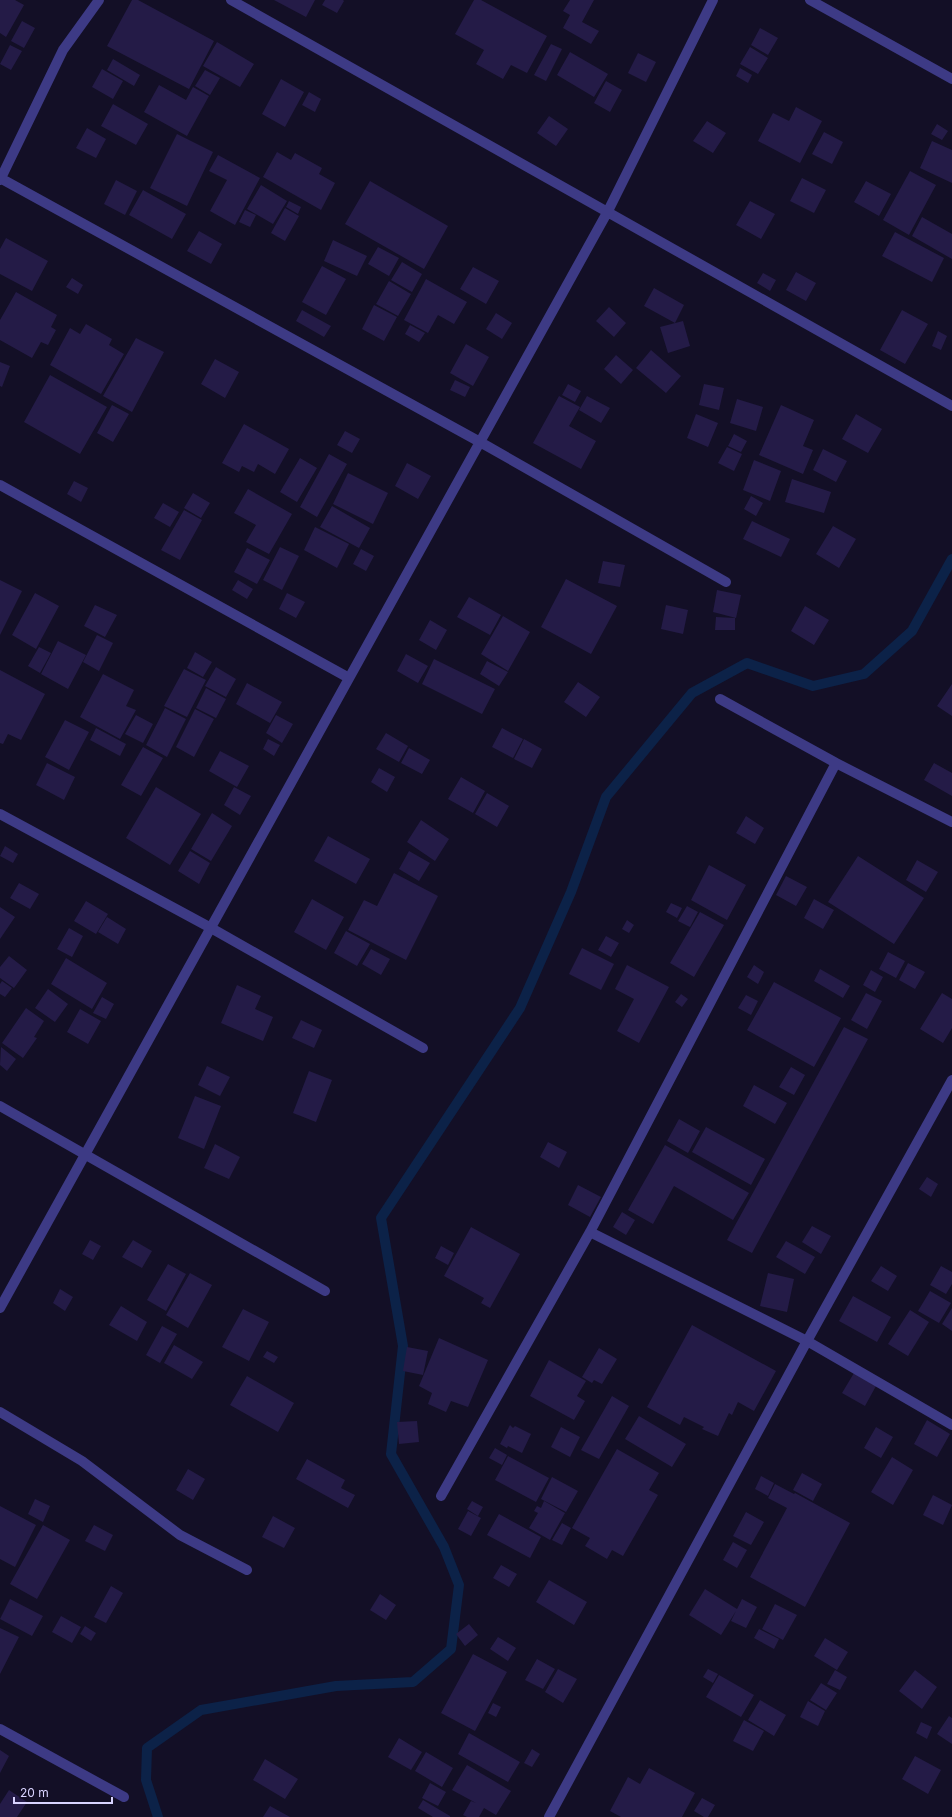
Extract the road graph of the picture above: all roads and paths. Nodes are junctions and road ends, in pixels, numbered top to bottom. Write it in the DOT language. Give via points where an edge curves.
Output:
graph roads {
  1 [pos="99,0"];
  2 [pos="231,0"];
  3 [pos="713,0"];
  4 [pos="810,0"];
  5 [pos="952,79"];
  6 [pos="0,179"];
  7 [pos="608,211"];
  8 [pos="952,406"];
  9 [pos="480,442"];
  10 [pos="0,485"];
  11 [pos="726,582"];
  12 [pos="349,678"];
  13 [pos="720,699"];
  14 [pos="836,763"];
  15 [pos="0,814"];
  16 [pos="952,822"];
  17 [pos="211,928"];
  18 [pos="423,1048"];
  19 [pos="952,1080"];
  20 [pos="0,1106"];
  21 [pos="85,1154"];
  22 [pos="590,1232"];
  23 [pos="324,1290"];
  24 [pos="0,1308"];
  25 [pos="807,1341"];
  26 [pos="0,1412"];
  27 [pos="952,1425"];
  28 [pos="441,1496"];
  29 [pos="247,1570"];
  30 [pos="0,1729"];
  31 [pos="124,1797"];
  32 [pos="549,1817"];
  1 -- 6 [label="street" via="62,50"];
  2 -- 7 [label="street"];
  3 -- 7 [label="street"];
  4 -- 5 [label="street"];
  6 -- 9 [label="street"];
  7 -- 8 [label="street"];
  7 -- 9 [label="street"];
  9 -- 11 [label="street"];
  9 -- 12 [label="street"];
  10 -- 12 [label="street"];
  12 -- 17 [label="street"];
  13 -- 14 [label="street"];
  14 -- 16 [label="street"];
  14 -- 22 [label="street"];
  15 -- 17 [label="street"];
  17 -- 18 [label="street"];
  17 -- 21 [label="street"];
  19 -- 25 [label="street"];
  20 -- 21 [label="street"];
  21 -- 23 [label="street"];
  21 -- 24 [label="street"];
  22 -- 25 [label="street"];
  22 -- 28 [label="street"];
  25 -- 27 [label="street"];
  25 -- 32 [label="street"];
  26 -- 29 [label="street" via="82,1461 180,1535"];
  30 -- 31 [label="street"];
}
